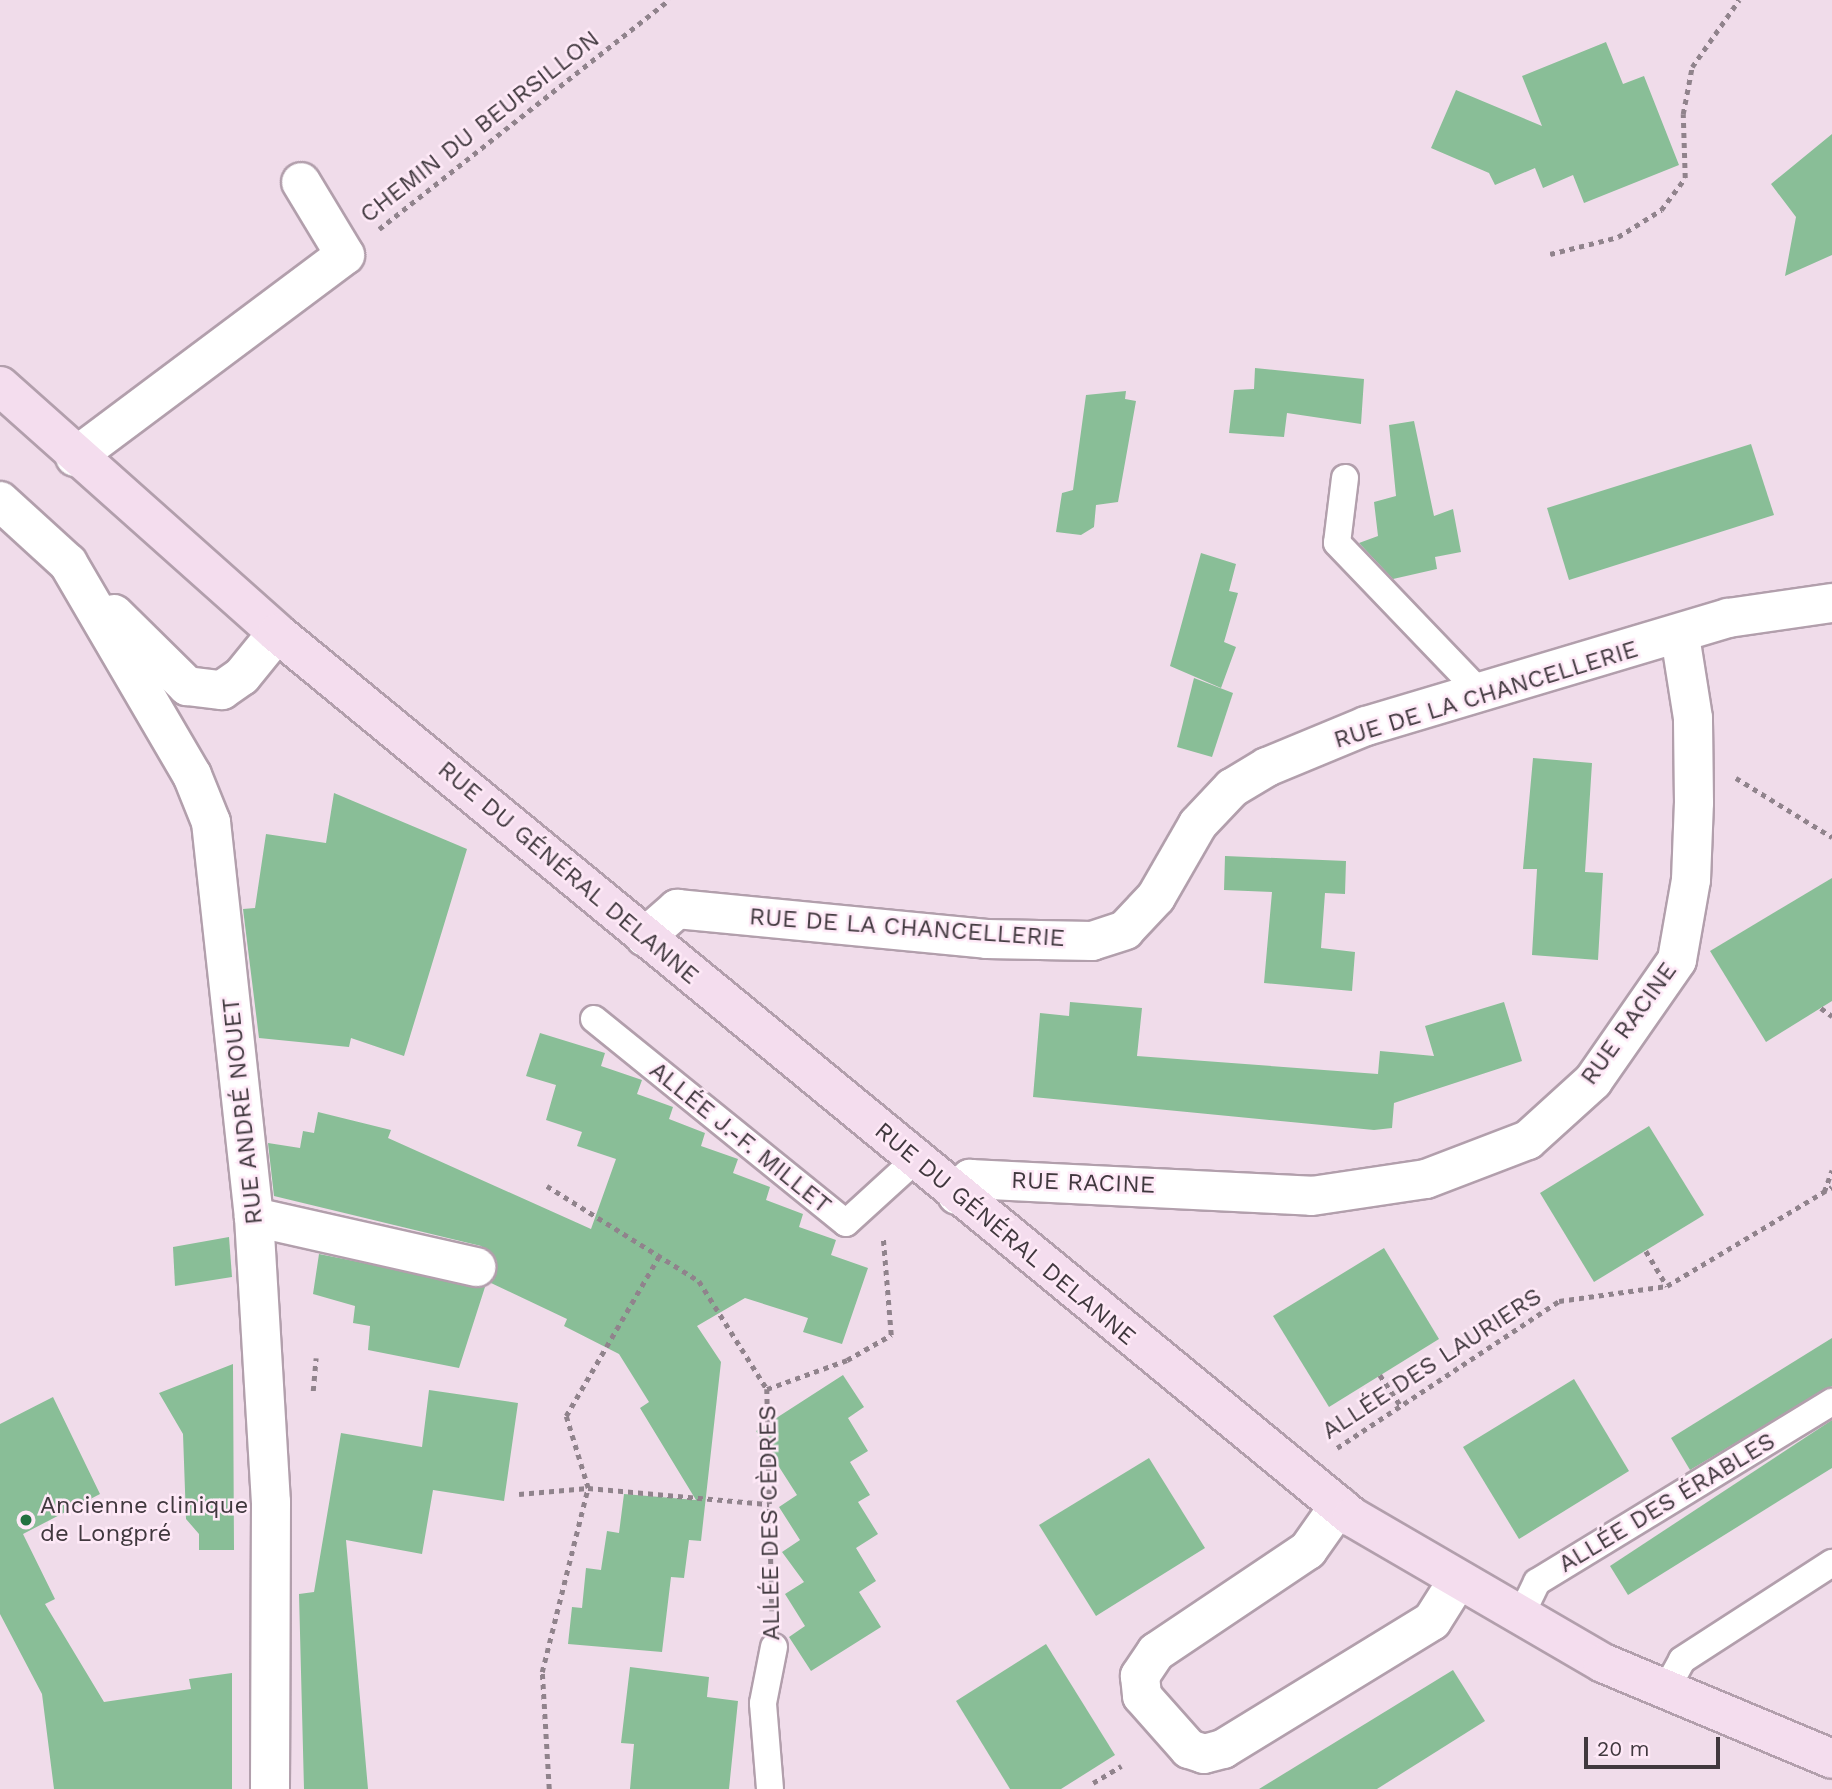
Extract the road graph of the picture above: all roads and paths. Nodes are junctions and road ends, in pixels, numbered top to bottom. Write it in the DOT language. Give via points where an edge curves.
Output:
graph roads {
  1 [pos="668,0"];
  2 [pos="1739,0"];
  3 [pos="301,182"];
  4 [pos="1550,254"];
  5 [pos="345,255"];
  6 [pos="0,386"];
  7 [pos="75,457"];
  8 [pos="1345,478"];
  9 [pos="0,502"];
  10 [pos="68,563"];
  11 [pos="1832,603"];
  12 [pos="277,633"];
  13 [pos="1680,636"];
  14 [pos="1482,693"];
  15 [pos="1694,751"];
  16 [pos="1832,837"];
  17 [pos="645,937"];
  18 [pos="1821,1008"];
  19 [pos="1832,1016"];
  20 [pos="594,1019"];
  21 [pos="915,1160"];
  22 [pos="1832,1170"];
  23 [pos="547,1186"];
  24 [pos="1832,1187"];
  25 [pos="879,1192"];
  26 [pos="1824,1193"];
  27 [pos="957,1195"];
  28 [pos="254,1217"];
  29 [pos="1646,1251"];
  30 [pos="659,1256"];
  31 [pos="476,1267"];
  32 [pos="1668,1286"];
  33 [pos="316,1359"];
  34 [pos="1380,1375"];
  35 [pos="767,1389"];
  36 [pos="313,1391"];
  37 [pos="1832,1402"];
  38 [pos="1400,1405"];
  39 [pos="1306,1482"];
  40 [pos="588,1488"];
  41 [pos="519,1494"];
  42 [pos="769,1504"];
  43 [pos="1339,1506"];
  44 [pos="1832,1563"];
  45 [pos="1456,1583"];
  46 [pos="1519,1619"];
  47 [pos="774,1647"];
  48 [pos="1665,1690"];
  49 [pos="1793,1741"];
  50 [pos="1832,1759"];
  51 [pos="1121,1766"];
  52 [pos="1832,1779"];
  53 [pos="1093,1783"];
  54 [pos="270,1789"];
  55 [pos="548,1789"];
  56 [pos="770,1789"];
  1 -- 5 [label="path, CHEMIN DU BEURSILLON"];
  2 -- 4 [label="path" via="1692,67 1683,114 1685,178 1669,200 1618,237"];
  3 -- 5 [label="street"];
  5 -- 7 [label="street"];
  6 -- 7 [label="main road, RUE DU GÉNÉRAL DELANNE"];
  7 -- 12 [label="main road, RUE DU GÉNÉRAL DELANNE"];
  8 -- 14 [label="lane" via="1337,543"];
  9 -- 10 [label="street, RUE ANDRÉ NOUET"];
  10 -- 12 [label="street" via="187,686 222,690 242,676"];
  10 -- 28 [label="street, RUE ANDRÉ NOUET" via="192,775 211,822"];
  11 -- 13 [label="street, RUE DE LA CHANCELLERIE" via="1728,618"];
  12 -- 17 [label="main road, RUE DU GÉNÉRAL DELANNE"];
  13 -- 14 [label="street, RUE DE LA CHANCELLERIE"];
  13 -- 15 [label="street, RUE RACINE"];
  14 -- 17 [label="street, RUE DE LA CHANCELLERIE" via="1366,726 1232,788 1198,824 1156,897 1125,930 1092,941 973,938 677,909"];
  15 -- 16 [label="path"];
  15 -- 27 [label="street, RUE RACINE" via="1691,880 1677,960 1592,1081 1528,1140 1426,1180 1312,1196 970,1179"];
  17 -- 21 [label="main road, RUE DU GÉNÉRAL DELANNE"];
  18 -- 19 [label="path"];
  20 -- 25 [label="lane, ALLÉE J.-F. MILLET" via="846,1223"];
  21 -- 25 [label="lane, ALLÉE J.-F. MILLET"];
  21 -- 27 [label="main road, RUE DU GÉNÉRAL DELANNE"];
  22 -- 26 [label="path"];
  23 -- 30 [label="path, ALLÉE DES CÈDRES"];
  24 -- 26 [label="path, ALLÉE DES LAURIERS"];
  25 -- 35 [label="path" via="891,1335 847,1360"];
  26 -- 32 [label="path, ALLÉE DES LAURIERS"];
  27 -- 39 [label="main road, RUE DU GÉNÉRAL DELANNE"];
  28 -- 31 [label="street"];
  28 -- 54 [label="street, RUE ANDRÉ NOUET" via="271,1502"];
  29 -- 32 [label="path"];
  30 -- 35 [label="path, ALLÉE DES CÈDRES" via="699,1281"];
  30 -- 40 [label="path" via="566,1416"];
  32 -- 38 [label="path, ALLÉE DES LAURIERS" via="1559,1301"];
  33 -- 36 [label="path"];
  34 -- 38 [label="path"];
  35 -- 42 [label="path, ALLÉE DES CÈDRES"];
  37 -- 46 [label="lane, ALLÉE DES ÉRABLES" via="1537,1582"];
  38 -- 39 [label="path, ALLÉE DES LAURIERS" via="1323,1458"];
  39 -- 43 [label="main road, RUE DU GÉNÉRAL DELANNE"];
  40 -- 41 [label="path"];
  40 -- 42 [label="path"];
  40 -- 55 [label="path" via="542,1672"];
  42 -- 47 [label="path, ALLÉE DES CÈDRES"];
  43 -- 45 [label="main road, RUE DU GÉNÉRAL DELANNE"];
  43 -- 45 [label="street" via="1308,1550 1156,1653 1140,1676 1142,1696 1189,1749 1204,1754 1223,1749 1432,1621"];
  44 -- 48 [label="lane" via="1682,1660"];
  45 -- 46 [label="main road, RUE DU GÉNÉRAL DELANNE"];
  46 -- 48 [label="main road, RUE DU GÉNÉRAL DELANNE"];
  47 -- 56 [label="lane, ALLÉE DES CÈDRES" via="763,1703"];
  48 -- 49 [label="main road, RUE DU GÉNÉRAL DELANNE"];
  49 -- 50 [label="main road, RUE DU GÉNÉRAL DELANNE"];
  49 -- 52 [label="main road, RUE DU GÉNÉRAL DELANNE"];
  51 -- 53 [label="path"];
}
